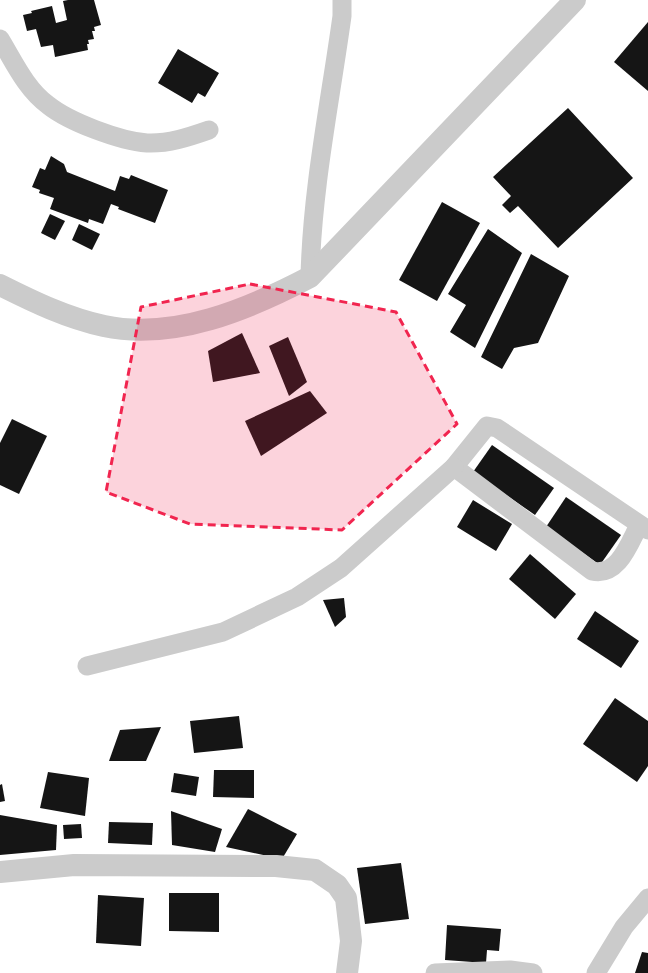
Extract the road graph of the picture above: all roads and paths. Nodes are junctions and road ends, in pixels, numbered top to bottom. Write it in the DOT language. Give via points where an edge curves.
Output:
graph roads {
  1 [pos="342,0"];
  2 [pos="575,0"];
  3 [pos="0,39"];
  4 [pos="209,130"];
  5 [pos="310,277"];
  6 [pos="0,285"];
  7 [pos="454,467"];
  8 [pos="643,528"];
  9 [pos="87,666"];
  10 [pos="0,872"];
  11 [pos="648,898"];
  12 [pos="347,973"];
  13 [pos="435,973"];
  14 [pos="533,973"];
  15 [pos="596,973"];
  1 -- 5 [label="street" via="342,16 311,230"];
  2 -- 5 [label="street"];
  3 -- 4 [label="street" via="35,93 48,105 77,122 146,143 185,139"];
  5 -- 6 [label="street" via="266,300 188,326 158,330 105,326 70,317 36,304"];
  7 -- 8 [label="street" via="487,426 497,428"];
  7 -- 8 [label="street" via="592,571 600,573 611,569"];
  7 -- 9 [label="street" via="341,568 297,597 223,632"];
  10 -- 12 [label="street" via="74,865 276,866 315,870 337,885 346,898 351,941"];
  11 -- 15 [label="street" via="624,927"];
  13 -- 14 [label="street" via="510,970"];
}
